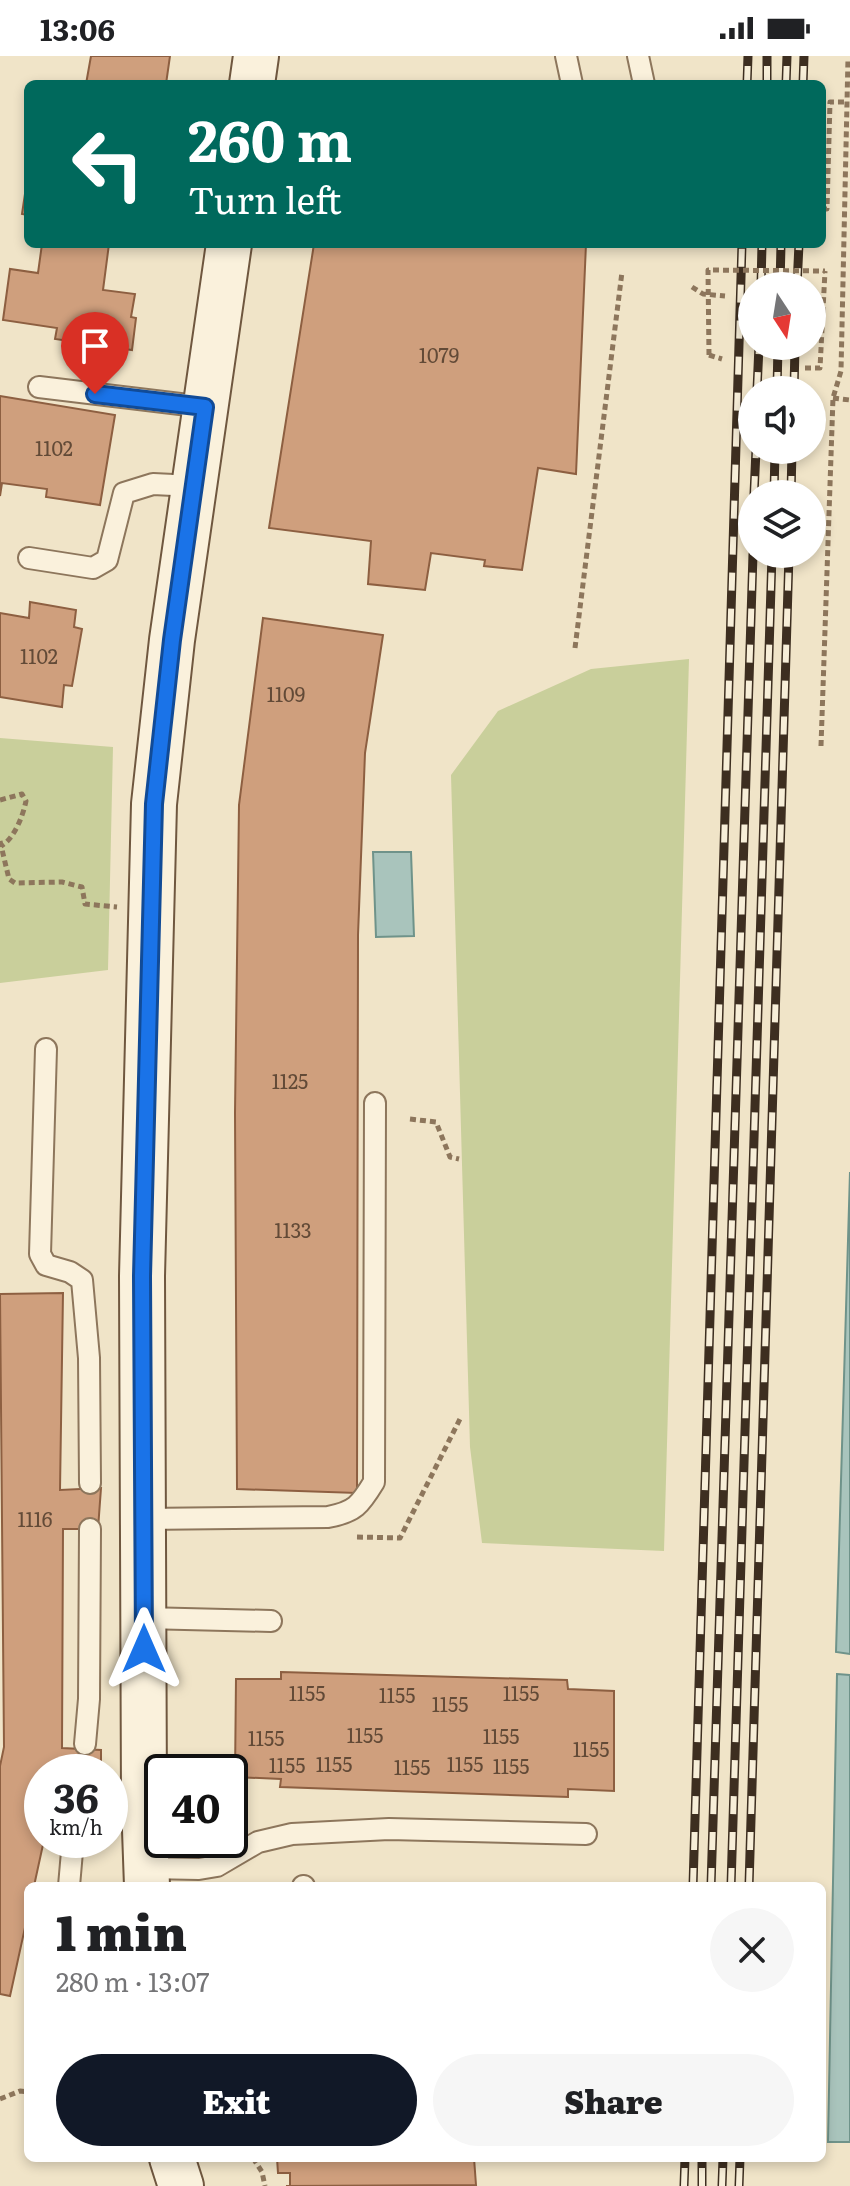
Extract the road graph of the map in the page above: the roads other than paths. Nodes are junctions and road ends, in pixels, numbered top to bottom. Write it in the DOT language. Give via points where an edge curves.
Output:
graph roads {
  1 [pos="256,56"];
  2 [pos="566,56"];
  3 [pos="638,56"];
  4 [pos="253,80"];
  5 [pos="571,80"];
  6 [pos="643,80"];
  7 [pos="228,248"];
  8 [pos="39,387"];
  9 [pos="205,407"];
  10 [pos="194,486"];
  11 [pos="29,558"];
  12 [pos="46,1049"];
  13 [pos="375,1103"];
  14 [pos="90,1483"];
  15 [pos="143,1519"];
  16 [pos="90,1529"];
  17 [pos="144,1618"];
  18 [pos="271,1621"];
  19 [pos="85,1744"];
  20 [pos="586,1834"];
  21 [pos="71,1858"];
  22 [pos="147,1877"];
  23 [pos="69,1882"];
  24 [pos="173,2162"];
  25 [pos="181,2186"];
  1 -- 4 [label="street"];
  2 -- 5 [label="lane"];
  3 -- 6 [label="lane"];
  7 -- 9 [label="street"];
  8 -- 9 [label="lane"];
  9 -- 10 [label="street"];
  10 -- 11 [label="lane" via="153,484 124,493 107,560 93,568"];
  10 -- 15 [label="street" via="154,804 142,1276"];
  12 -- 14 [label="lane" via="40,1254 46,1265 82,1280"];
  13 -- 15 [label="lane" via="374,1482 350,1513 328,1517"];
  15 -- 17 [label="street"];
  16 -- 19 [label="lane"];
  17 -- 18 [label="lane"];
  17 -- 22 [label="street"];
  20 -- 22 [label="lane" via="389,1829 292,1834 258,1842 217,1866"];
  21 -- 23 [label="lane"];
  24 -- 25 [label="street"];
}
